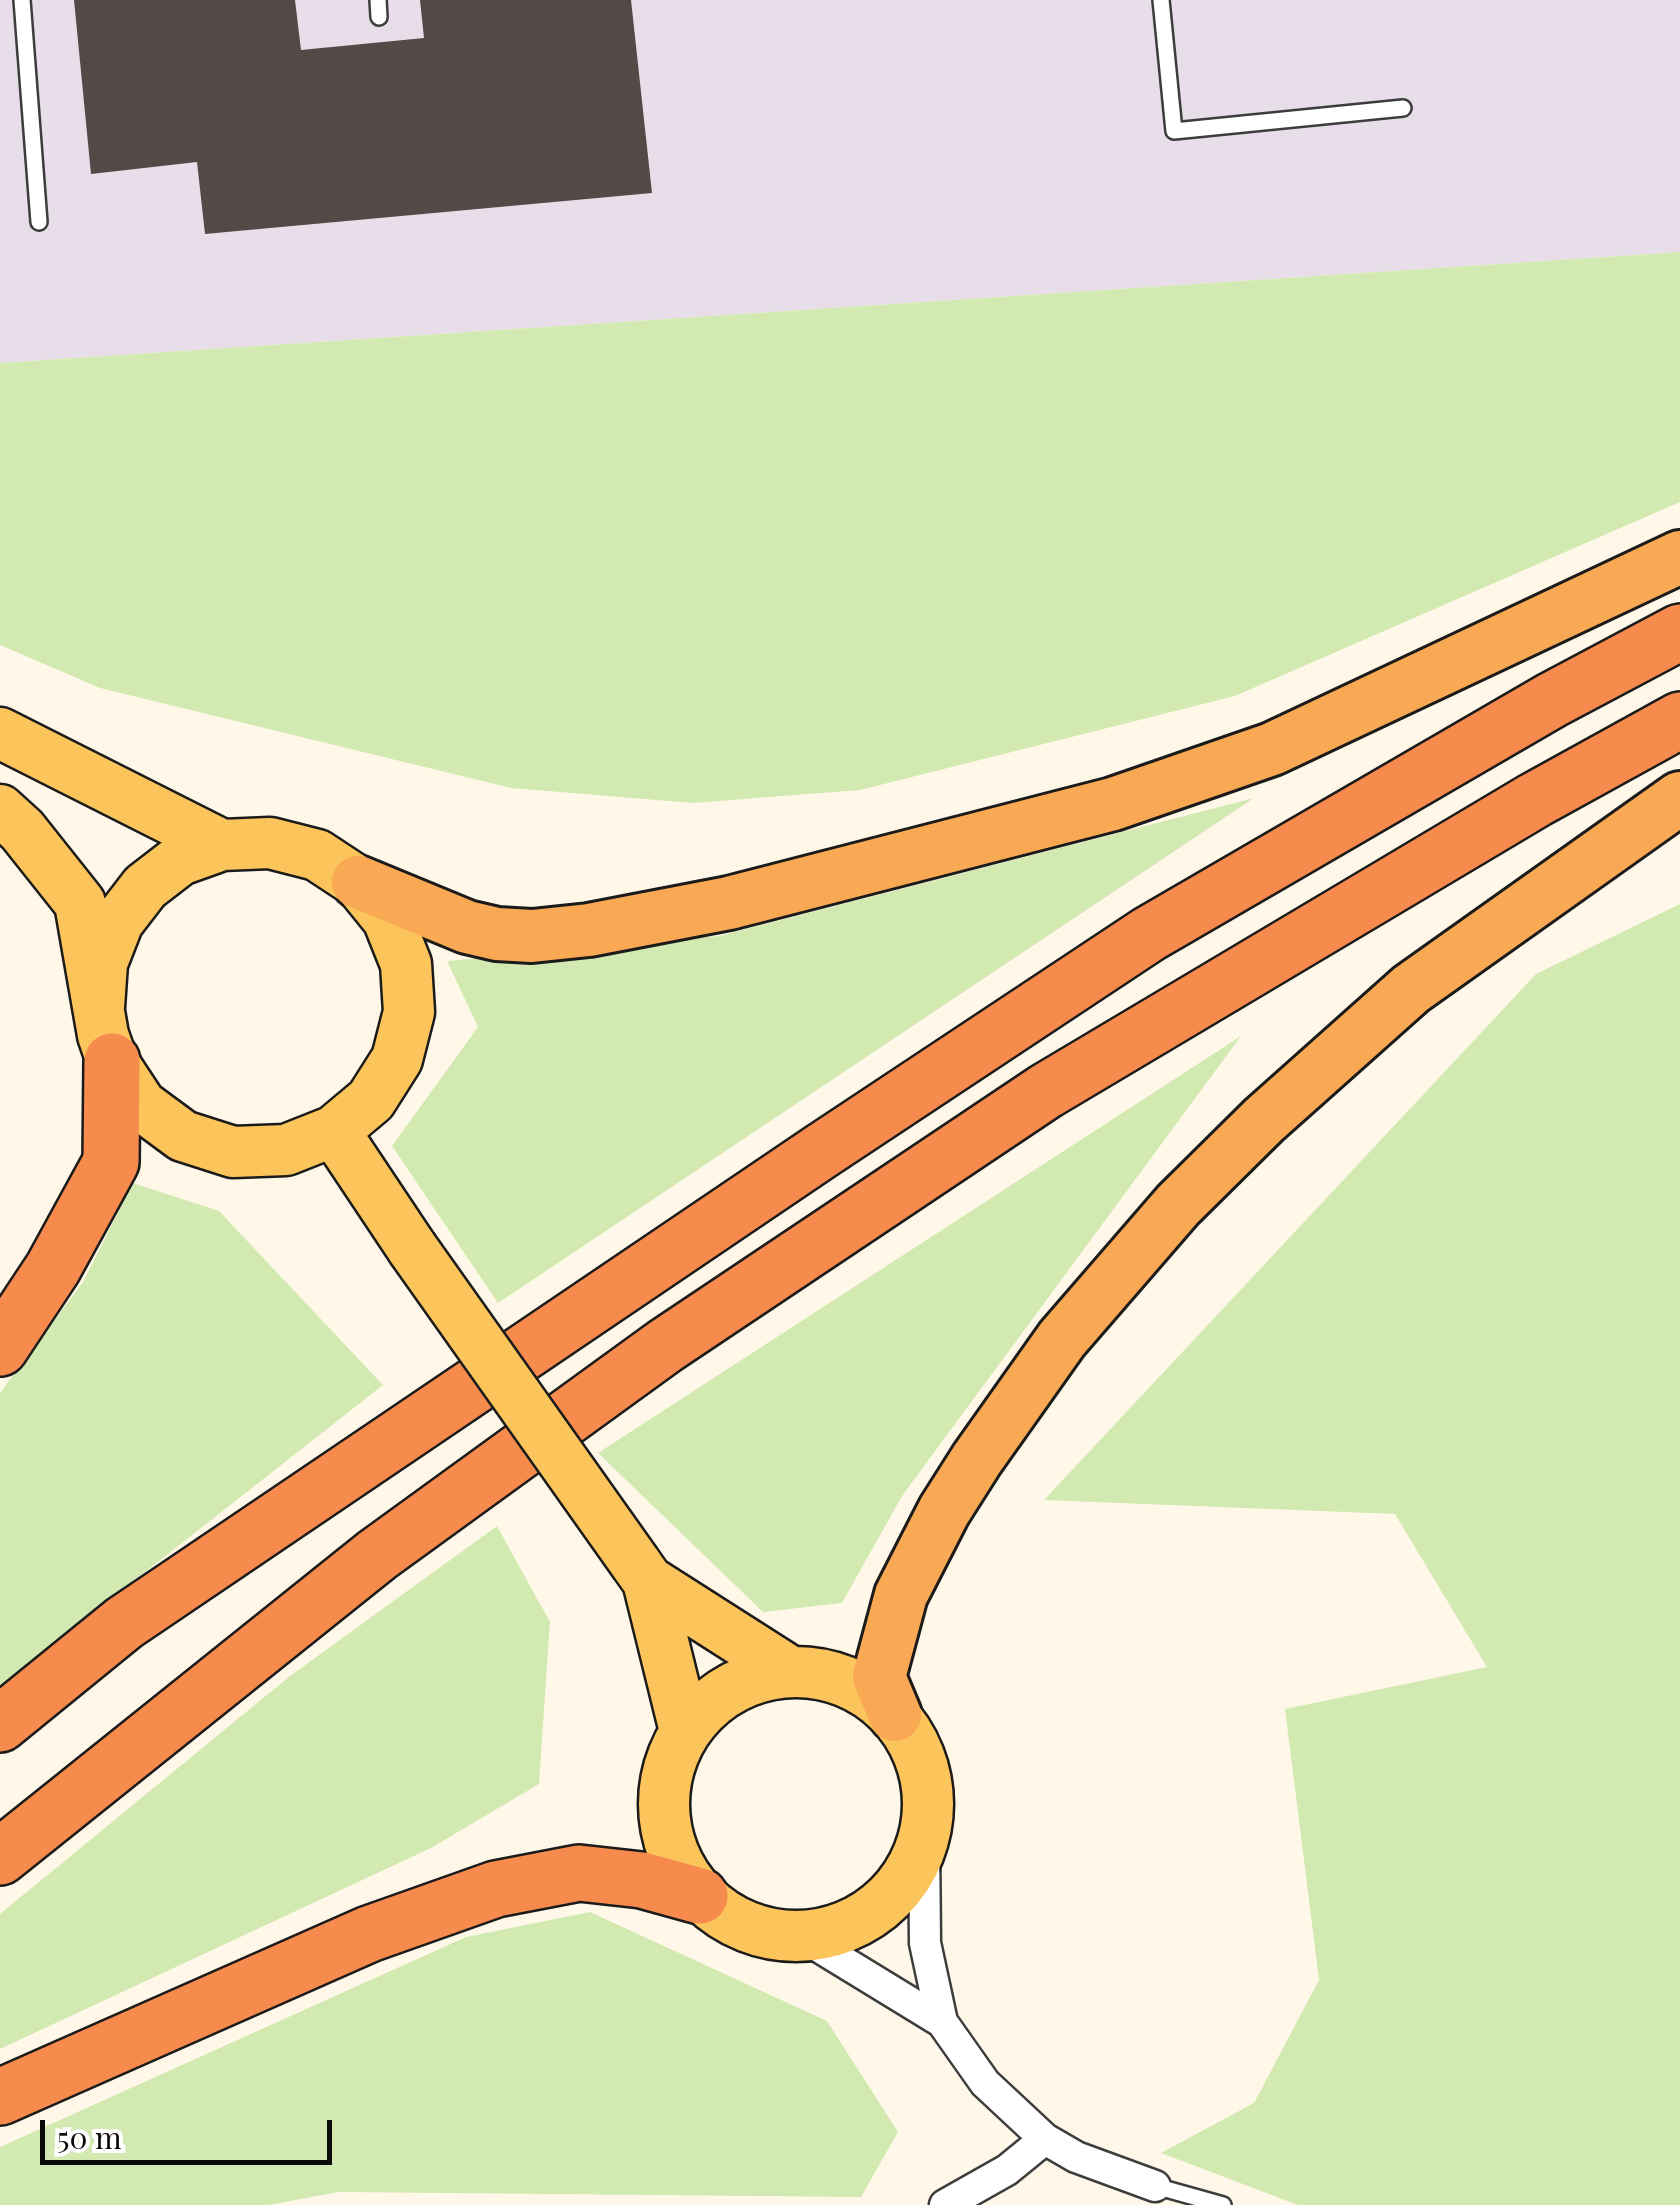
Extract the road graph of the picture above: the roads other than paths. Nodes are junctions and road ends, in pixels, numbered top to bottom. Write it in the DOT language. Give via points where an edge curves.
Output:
graph roads {
  1 [pos="22,0"];
  2 [pos="1161,0"];
  3 [pos="1403,108"];
  4 [pos="38,222"];
  5 [pos="1680,557"];
  6 [pos="1680,632"];
  7 [pos="1680,720"];
  8 [pos="0,732"];
  9 [pos="1680,798"];
  10 [pos="0,810"];
  11 [pos="222,845"];
  12 [pos="358,882"];
  13 [pos="99,1007"];
  14 [pos="112,1061"];
  15 [pos="334,1131"];
  16 [pos="0,1348"];
  17 [pos="642,1572"];
  18 [pos="789,1671"];
  19 [pos="895,1715"];
  20 [pos="0,1724"];
  21 [pos="685,1731"];
  22 [pos="924,1840"];
  23 [pos="0,1857"];
  24 [pos="700,1896"];
  25 [pos="803,1936"];
  26 [pos="942,2022"];
  27 [pos="0,2097"];
  28 [pos="1045,2139"];
  29 [pos="1155,2186"];
  30 [pos="945,2205"];
  31 [pos="1222,2205"];
  1 -- 4 [label="lane"];
  2 -- 3 [label="lane" via="1174,131"];
  5 -- 12 [label="highway" via="1272,749 1114,804 730,903 589,930 514,935 467,927"];
  6 -- 20 [label="highway" via="1149,934 124,1622"];
  7 -- 23 [label="highway" via="1046,1092 665,1346 377,1555"];
  8 -- 11 [label="main road"];
  9 -- 19 [label="highway" via="1410,988 1264,1120 1100,1294 977,1459 914,1568 890,1625 879,1677"];
  10 -- 13 [label="main road" via="80,903"];
  11 -- 12 [label="main road" via="270,842 317,855"];
  11 -- 13 [label="main road" via="180,860 144,887 118,922 102,963"];
  12 -- 15 [label="main road" via="388,919 406,964 409,1012 397,1059 371,1100"];
  13 -- 14 [label="main road"];
  14 -- 15 [label="main road" via="155,1115 183,1136 233,1152 286,1150"];
  14 -- 16 [label="highway" via="111,1162"];
  15 -- 17 [label="main road, bridge"];
  17 -- 18 [label="main road"];
  17 -- 21 [label="main road"];
  18 -- 19 [label="main road" via="828,1674 865,1690"];
  18 -- 21 [label="main road" via="749,1679 715,1698"];
  19 -- 22 [label="main road" via="919,1753 929,1796"];
  21 -- 24 [label="main road" via="667,1772 664,1816 675,1859"];
  22 -- 25 [label="main road" via="905,1880 874,1912 840,1929"];
  22 -- 26 [label="street" via="925,1943"];
  24 -- 25 [label="main road" via="730,1919 765,1933"];
  24 -- 27 [label="highway" via="579,1873 496,1889 369,1934"];
  25 -- 26 [label="street"];
  26 -- 28 [label="street" via="985,2083"];
  28 -- 29 [label="street"];
  28 -- 30 [label="street"];
  29 -- 31 [label="lane"];
}
